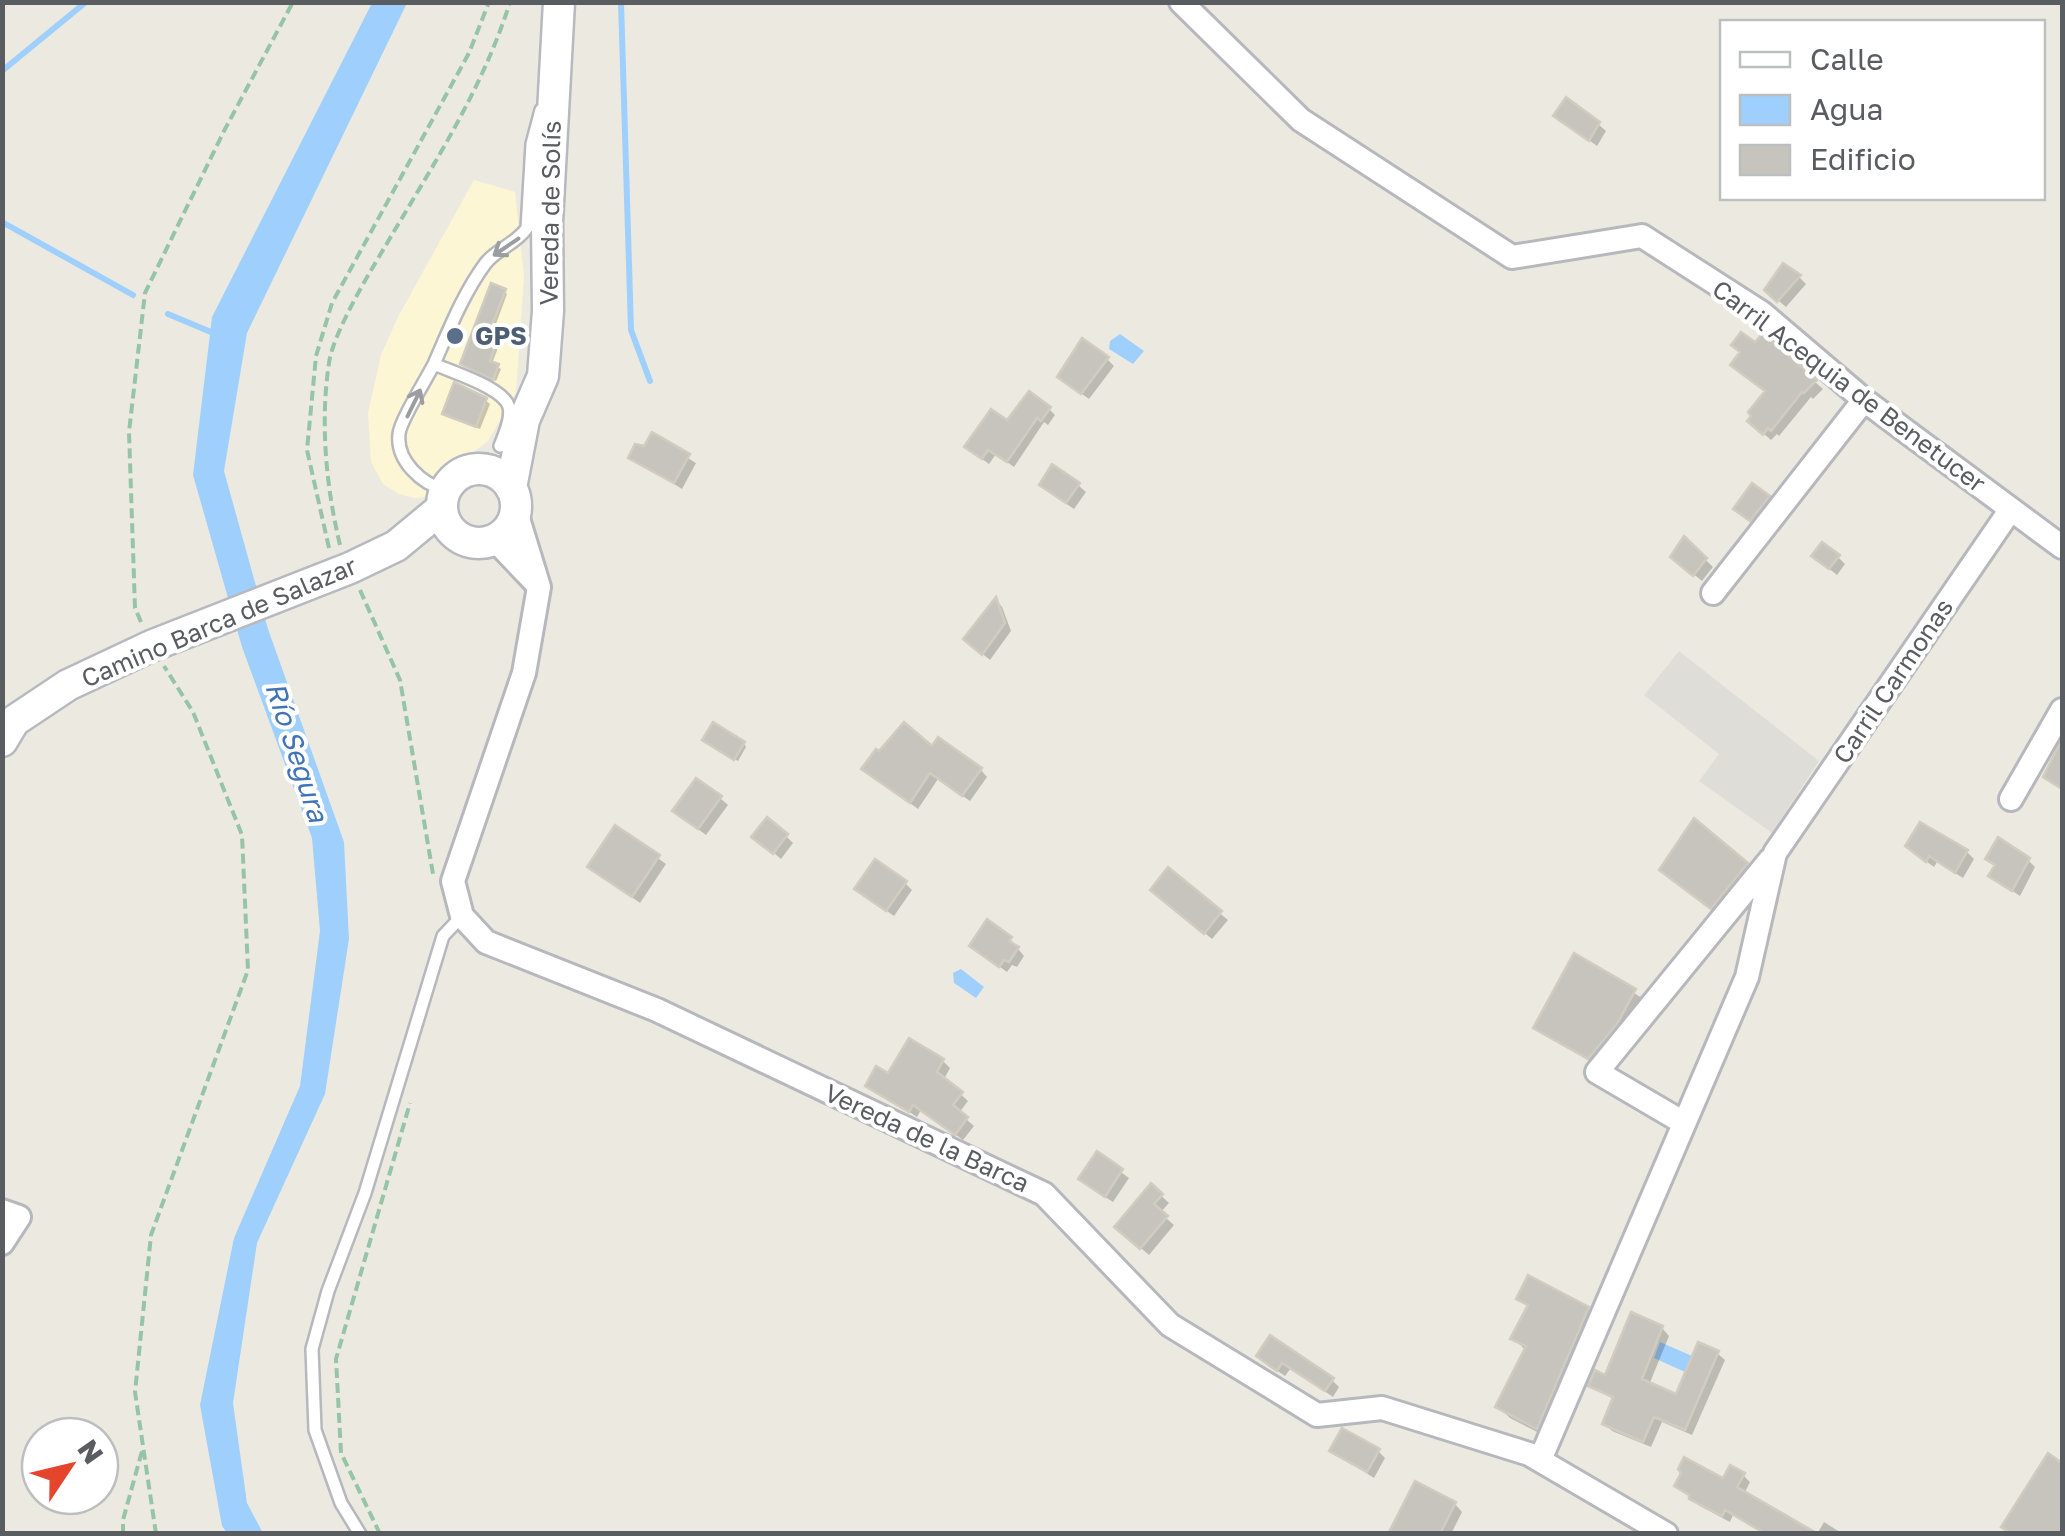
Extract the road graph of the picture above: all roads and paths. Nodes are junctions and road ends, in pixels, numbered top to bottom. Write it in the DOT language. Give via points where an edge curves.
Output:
graph roads {
  1 [pos="292,2"];
  2 [pos="490,2"];
  3 [pos="510,2"];
  4 [pos="559,2"];
  5 [pos="1181,2"];
  6 [pos="554,58"];
  7 [pos="434,364"];
  8 [pos="1864,400"];
  9 [pos="524,420"];
  10 [pos="490,458"];
  11 [pos="443,499"];
  12 [pos="514,500"];
  13 [pos="2011,509"];
  14 [pos="459,538"];
  15 [pos="495,540"];
  16 [pos="396,546"];
  17 [pos="2062,547"];
  18 [pos="343,571"];
  19 [pos="540,587"];
  20 [pos="1712,593"];
  21 [pos="151,646"];
  22 [pos="2062,710"];
  23 [pos="2,741"];
  24 [pos="2011,798"];
  25 [pos="1775,853"];
  26 [pos="434,881"];
  27 [pos="462,916"];
  28 [pos="414,1088"];
  29 [pos="1684,1123"];
  30 [pos="2,1211"];
  31 [pos="2,1243"];
  32 [pos="143,1447"];
  33 [pos="1540,1460"];
  34 [pos="123,1534"];
  35 [pos="156,1534"];
  36 [pos="360,1534"];
  37 [pos="380,1534"];
  38 [pos="1666,1534"];
  1 -- 21 [label="path" via="145,293 129,432 135,608"];
  2 -- 18 [label="path" via="332,303 316,356 307,450 322,526"];
  3 -- 18 [label="path" via="452,134 362,287 329,360 324,442"];
  4 -- 6 [label="street, Vereda de Solís"];
  5 -- 8 [label="street, Carril Acequia de Benetucer" via="1301,120 1512,257 1642,236 1762,313"];
  6 -- 7 [label="lane, one-way" via="532,144 527,228 487,260"];
  6 -- 9 [label="street, Vereda de Solís" via="544,376"];
  7 -- 10 [label="lane" via="500,393 509,404 510,417"];
  11 -- 7 [label="lane, one-way" via="417,477 399,434"];
  8 -- 13 [label="street, Carril Acequia de Benetucer"];
  8 -- 20 [label="street"];
  9 -- 10 [label="street, Vereda de Solís"];
  9 -- 12 [label="street, Vereda de Solís"];
  10 -- 11 [label="street" via="460,474"];
  10 -- 12 [label="street"];
  11 -- 14 [label="street" via="444,520"];
  11 -- 16 [label="street, Camino Barca de Salazar"];
  12 -- 15 [label="street" via="512,524"];
  12 -- 19 [label="street"];
  13 -- 17 [label="street, Carril Acequia de Benetucer"];
  13 -- 25 [label="street, Carril Carmonas"];
  14 -- 15 [label="street"];
  14 -- 16 [label="street, Camino Barca de Salazar"];
  15 -- 19 [label="street"];
  16 -- 18 [label="street, Camino Barca de Salazar"];
  18 -- 21 [label="street, Camino Barca de Salazar"];
  18 -- 26 [label="path" via="400,680"];
  19 -- 27 [label="street" via="524,673 452,882"];
  21 -- 23 [label="street, Camino Barca de Salazar" via="68,685 14,721"];
  21 -- 32 [label="path" via="193,712 242,835 248,970 151,1235 135,1392"];
  22 -- 24 [label="street"];
  25 -- 29 [label="street, Carril Carmonas" via="1747,977"];
  25 -- 29 [label="street, Carril Carmonas" via="1596,1072"];
  27 -- 33 [label="street, Vereda de la Barca" via="486,942 658,1010 1044,1194 1170,1325 1317,1415 1382,1408"];
  27 -- 36 [label="lane" via="444,936 312,1349 315,1430 341,1503"];
  28 -- 37 [label="path" via="336,1359 341,1453"];
  29 -- 33 [label="street, Carril Carmonas"];
  30 -- 31 [label="street" via="18,1216"];
  32 -- 34 [label="path"];
  32 -- 35 [label="path"];
  33 -- 38 [label="street, Vereda de la Barca"];
}
